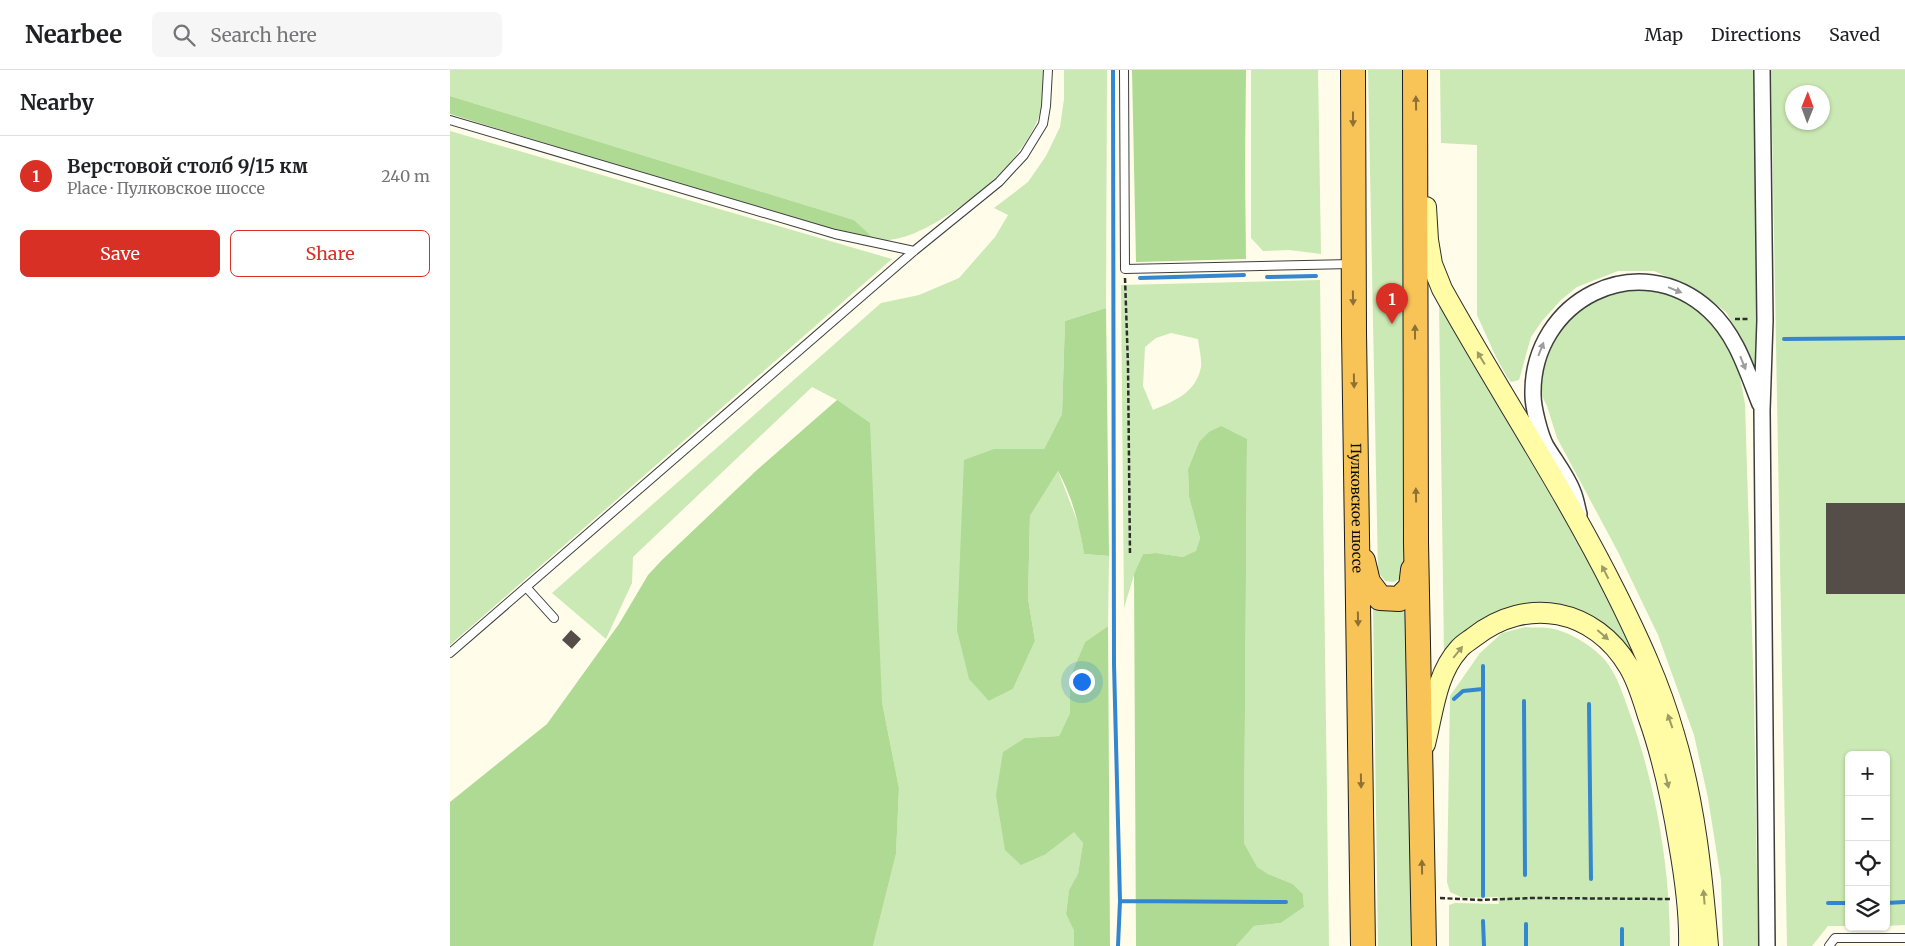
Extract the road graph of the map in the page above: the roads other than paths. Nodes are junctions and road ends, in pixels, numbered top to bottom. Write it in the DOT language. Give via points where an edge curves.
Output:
graph roads {
  1 [pos="1048,70"];
  2 [pos="1124,70"];
  3 [pos="1353,70"];
  4 [pos="1415,70"];
  5 [pos="1762,70"];
  6 [pos="450,120"];
  7 [pos="1416,174"];
  8 [pos="914,251"];
  9 [pos="1353,264"];
  10 [pos="1762,410"];
  11 [pos="1584,532"];
  12 [pos="1357,535"];
  13 [pos="1416,543"];
  14 [pos="526,587"];
  15 [pos="554,618"];
  16 [pos="450,653"];
  17 [pos="1420,761"];
  18 [pos="1905,938"];
  19 [pos="1363,946"];
  20 [pos="1424,946"];
  21 [pos="1689,946"];
  22 [pos="1708,946"];
  23 [pos="1767,946"];
  24 [pos="1829,946"];
  1 -- 8 [label="lane" via="1043,124 1024,155 999,182"];
  2 -- 9 [label="lane" via="1125,269"];
  3 -- 9 [label="highway, Пулковское шоссе, one-way"];
  7 -- 4 [label="highway, one-way"];
  5 -- 10 [label="street" via="1767,176"];
  6 -- 8 [label="lane" via="835,234"];
  11 -- 7 [label="main road, one-way" via="1442,289 1432,264 1426,208"];
  13 -- 7 [label="highway, one-way"];
  8 -- 14 [label="lane"];
  9 -- 12 [label="highway, Пулковское шоссе, one-way"];
  11 -- 10 [label="street, one-way" via="1573,492 1545,444 1533,396 1534,372 1546,336 1563,315 1590,294 1628,283 1646,283 1663,286 1696,300 1730,334"];
  10 -- 23 [label="street"];
  22 -- 11 [label="main road, one-way" via="1689,791 1674,733 1657,682 1633,628"];
  12 -- 13 [label="highway" via="1368,582 1380,598 1399,598 1411,587"];
  12 -- 19 [label="highway, Пулковское шоссе, one-way"];
  13 -- 17 [label="highway"];
  14 -- 15 [label="lane"];
  14 -- 16 [label="lane"];
  20 -- 17 [label="highway, one-way"];
  17 -- 21 [label="main road, one-way" via="1443,675 1459,649 1482,630 1504,619 1538,613 1569,617 1595,628 1614,645 1630,668 1657,742 1674,811 1686,884"];
  18 -- 24 [label="lane" via="1835,938"];
}
